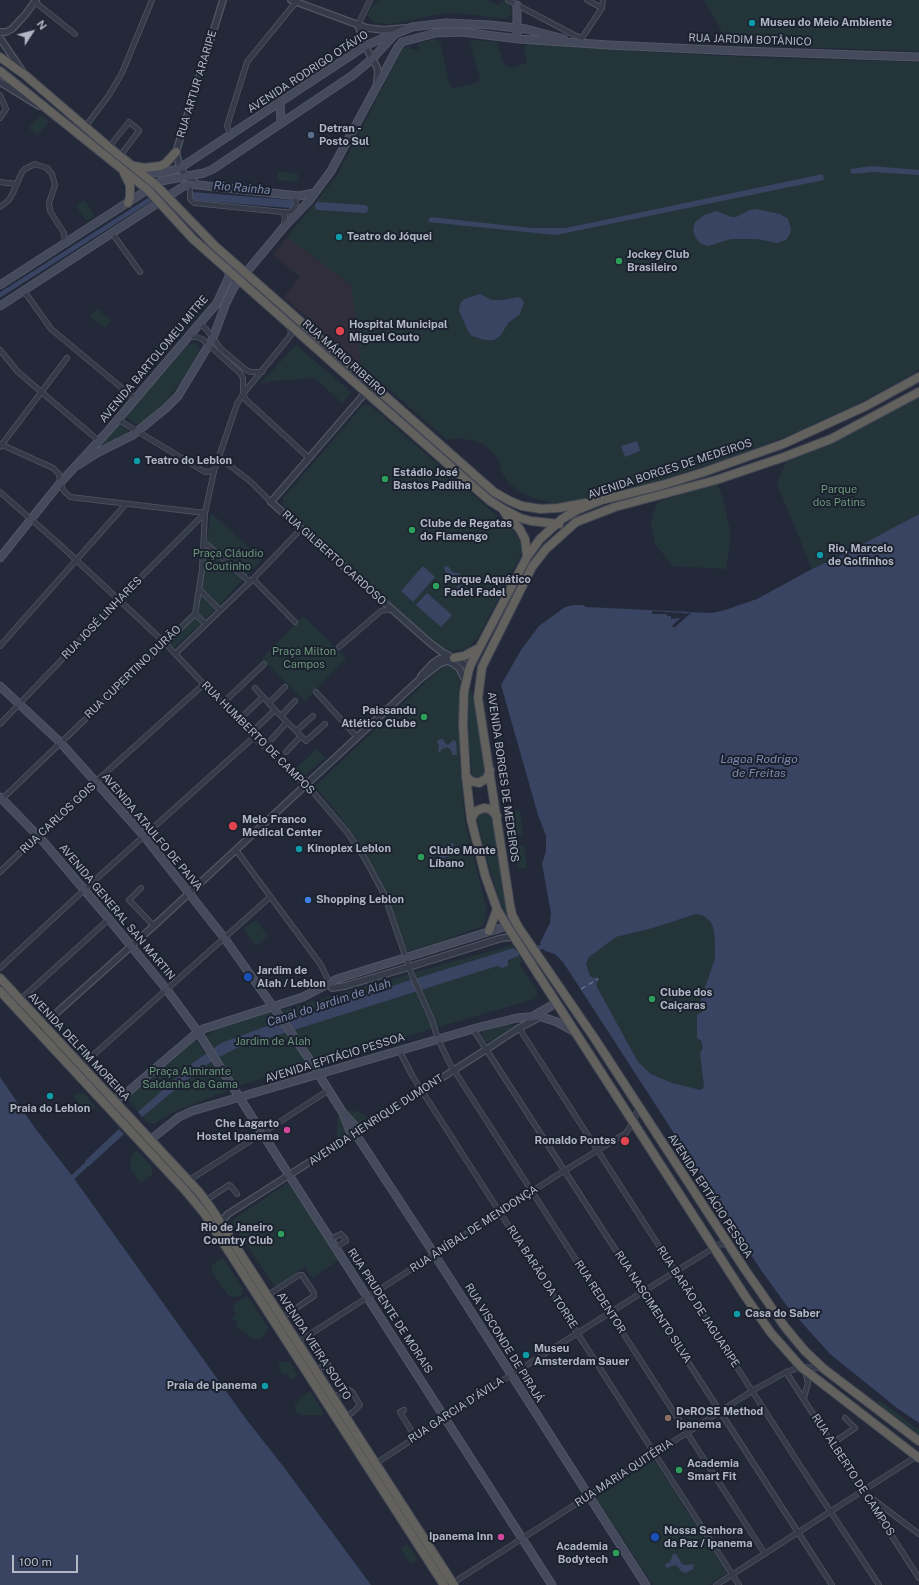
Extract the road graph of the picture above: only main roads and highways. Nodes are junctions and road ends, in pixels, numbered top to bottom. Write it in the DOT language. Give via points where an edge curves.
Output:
graph roads {
  1 [pos="517,5"];
  2 [pos="516,28"];
  3 [pos="395,34"];
  4 [pos="518,39"];
  5 [pos="581,40"];
  6 [pos="402,42"];
  7 [pos="919,56"];
  8 [pos="0,57"];
  9 [pos="0,71"];
  10 [pos="280,103"];
  11 [pos="281,122"];
  12 [pos="176,152"];
  13 [pos="118,166"];
  14 [pos="133,166"];
  15 [pos="141,172"];
  16 [pos="204,173"];
  17 [pos="156,185"];
  18 [pos="200,185"];
  19 [pos="148,190"];
  20 [pos="314,193"];
  21 [pos="167,196"];
  22 [pos="159,201"];
  23 [pos="128,203"];
  24 [pos="229,258"];
  25 [pos="230,271"];
  26 [pos="245,273"];
  27 [pos="239,280"];
  28 [pos="0,285"];
  29 [pos="0,306"];
  30 [pos="919,377"];
  31 [pos="919,392"];
  32 [pos="866,406"];
  33 [pos="871,418"];
  34 [pos="78,465"];
  35 [pos="602,500"];
  36 [pos="503,509"];
  37 [pos="576,522"];
  38 [pos="556,524"];
  39 [pos="1,556"];
  40 [pos="527,557"];
  41 [pos="480,648"];
  42 [pos="452,657"];
  43 [pos="469,669"];
  44 [pos="0,686"];
  45 [pos="478,698"];
  46 [pos="490,768"];
  47 [pos="466,776"];
  48 [pos="1,799"];
  49 [pos="497,816"];
  50 [pos="472,819"];
  51 [pos="497,909"];
  52 [pos="507,926"];
  53 [pos="519,928"];
  54 [pos="490,931"];
  55 [pos="0,978"];
  56 [pos="0,991"];
  57 [pos="562,991"];
  58 [pos="556,1003"];
  59 [pos="273,1006"];
  60 [pos="533,1016"];
  61 [pos="198,1032"];
  62 [pos="575,1032"];
  63 [pos="208,1048"];
  64 [pos="309,1059"];
  65 [pos="318,1074"];
  66 [pos="112,1098"];
  67 [pos="240,1098"];
  68 [pos="115,1115"];
  69 [pos="141,1130"];
  70 [pos="136,1138"];
  71 [pos="150,1140"];
  72 [pos="744,1268"];
  73 [pos="738,1285"];
  74 [pos="764,1298"];
  75 [pos="752,1306"];
  76 [pos="301,1362"];
  77 [pos="328,1388"];
  78 [pos="870,1404"];
  79 [pos="880,1412"];
  80 [pos="863,1415"];
  81 [pos="878,1427"];
  82 [pos="919,1442"];
  83 [pos="918,1457"];
  84 [pos="453,1584"];
  85 [pos="444,1585"];
  86 [pos="551,1585"];
  87 [pos="646,1585"];
  1 -- 2 [label="main road"];
  2 -- 3 [label="main road, RUA JARDIM BOTÂNICO" via="454,23 412,27"];
  2 -- 4 [label="main road"];
  2 -- 5 [label="main road, RUA JARDIM BOTÂNICO"];
  3 -- 10 [label="main road, AVENIDA RODRIGO OTÁVIO" via="365,46"];
  3 -- 11 [label="main road, AVENIDA RODRIGO OTÁVIO" via="353,75"];
  4 -- 5 [label="main road, RUA JARDIM BOTÂNICO"];
  4 -- 6 [label="main road, RUA JARDIM BOTÂNICO" via="461,32 436,33"];
  5 -- 7 [label="main road, RUA JARDIM BOTÂNICO" via="609,45"];
  6 -- 20 [label="main road, AVENIDA BARTOLOMEU MITRE" via="331,171"];
  8 -- 14 [label="highway, RUA MÁRIO RIBEIRO" via="26,75"];
  9 -- 13 [label="highway, RUA MÁRIO RIBEIRO"];
  10 -- 11 [label="main road"];
  10 -- 15 [label="main road, AVENIDA RODRIGO OTÁVIO" via="180,168 163,173"];
  11 -- 16 [label="main road, AVENIDA RODRIGO OTÁVIO"];
  12 -- 14 [label="highway" via="160,166"];
  13 -- 19 [label="highway, RUA MÁRIO RIBEIRO"];
  13 -- 23 [label="highway" via="127,176 130,185"];
  14 -- 15 [label="highway, RUA MÁRIO RIBEIRO"];
  15 -- 17 [label="highway, RUA MÁRIO RIBEIRO"];
  16 -- 17 [label="main road, AVENIDA RODRIGO OTÁVIO" via="163,180"];
  16 -- 18 [label="main road"];
  17 -- 19 [label="main road, AVENIDA RODRIGO OTÁVIO"];
  17 -- 21 [label="highway, RUA MÁRIO RIBEIRO"];
  18 -- 20 [label="main road" via="304,196"];
  18 -- 21 [label="main road" via="190,184"];
  19 -- 22 [label="highway, RUA MÁRIO RIBEIRO"];
  19 -- 23 [label="main road, AVENIDA RODRIGO OTÁVIO"];
  20 -- 26 [label="main road, AVENIDA BARTOLOMEU MITRE"];
  21 -- 22 [label="main road"];
  21 -- 24 [label="highway, RUA MÁRIO RIBEIRO"];
  22 -- 25 [label="highway, RUA MÁRIO RIBEIRO" via="188,234"];
  22 -- 29 [label="main road"];
  23 -- 28 [label="main road, AVENIDA RODRIGO OTÁVIO"];
  24 -- 25 [label="main road, AVENIDA BARTOLOMEU MITRE"];
  24 -- 26 [label="highway, RUA MÁRIO RIBEIRO"];
  25 -- 27 [label="highway, RUA MÁRIO RIBEIRO"];
  25 -- 34 [label="main road, AVENIDA BARTOLOMEU MITRE" via="221,297"];
  26 -- 27 [label="main road, AVENIDA BARTOLOMEU MITRE"];
  26 -- 35 [label="highway, RUA MÁRIO RIBEIRO" via="494,492 522,506 550,509"];
  27 -- 34 [label="main road, AVENIDA BARTOLOMEU MITRE" via="226,303 213,338 178,396 138,431"];
  27 -- 36 [label="highway, RUA MÁRIO RIBEIRO" via="478,491"];
  30 -- 32 [label="highway, AVENIDA BORGES DE MEDEIROS"];
  31 -- 33 [label="highway, AVENIDA BORGES DE MEDEIROS"];
  32 -- 33 [label="highway" via="875,411"];
  32 -- 35 [label="highway, AVENIDA BORGES DE MEDEIROS" via="783,444 662,485"];
  33 -- 37 [label="highway, AVENIDA BORGES DE MEDEIROS" via="831,439 784,457 716,480 615,507"];
  34 -- 39 [label="main road, AVENIDA BARTOLOMEU MITRE" via="60,483"];
  35 -- 38 [label="highway, AVENIDA BORGES DE MEDEIROS"];
  36 -- 38 [label="highway, RUA MÁRIO RIBEIRO" via="530,521"];
  36 -- 40 [label="highway" via="525,539"];
  37 -- 38 [label="highway, RUA MÁRIO RIBEIRO"];
  37 -- 45 [label="highway, AVENIDA BORGES DE MEDEIROS" via="546,549 532,568 482,668"];
  38 -- 40 [label="highway, AVENIDA BORGES DE MEDEIROS" via="540,539"];
  40 -- 41 [label="highway, AVENIDA BORGES DE MEDEIROS"];
  41 -- 42 [label="highway" via="464,656"];
  41 -- 43 [label="highway, AVENIDA BORGES DE MEDEIROS"];
  43 -- 45 [label="highway"];
  43 -- 47 [label="highway, AVENIDA BORGES DE MEDEIROS" via="463,724"];
  44 -- 59 [label="main road, AVENIDA ATAULFO DE PAIVA" via="60,742 144,836 190,892"];
  45 -- 46 [label="highway, AVENIDA BORGES DE MEDEIROS"];
  46 -- 47 [label="highway" via="487,778 482,782 474,782"];
  46 -- 49 [label="highway, AVENIDA BORGES DE MEDEIROS"];
  47 -- 50 [label="highway, AVENIDA BORGES DE MEDEIROS"];
  48 -- 61 [label="main road, AVENIDA GENERAL SAN MARTIN" via="38,836 109,919"];
  49 -- 50 [label="highway" via="490,809 484,808 476,811"];
  49 -- 53 [label="highway, AVENIDA BORGES DE MEDEIROS" via="510,905"];
  50 -- 51 [label="highway, AVENIDA BORGES DE MEDEIROS" via="485,875"];
  51 -- 52 [label="highway, AVENIDA BORGES DE MEDEIROS"];
  51 -- 54 [label="highway"];
  52 -- 53 [label="highway"];
  52 -- 54 [label="main road"];
  52 -- 58 [label="highway, AVENIDA EPITÁCIO PESSOA"];
  53 -- 57 [label="highway, AVENIDA EPITÁCIO PESSOA"];
  54 -- 59 [label="main road" via="329,982 302,997"];
  55 -- 66 [label="highway, AVENIDA DELFIM MOREIRA"];
  56 -- 68 [label="highway, AVENIDA DELFIM MOREIRA"];
  57 -- 58 [label="highway"];
  57 -- 72 [label="highway, AVENIDA EPITÁCIO PESSOA"];
  58 -- 60 [label="main road, AVENIDA EPITÁCIO PESSOA"];
  58 -- 62 [label="highway, AVENIDA EPITÁCIO PESSOA"];
  59 -- 61 [label="main road"];
  59 -- 64 [label="main road, AVENIDA ATAULFO DE PAIVA, bridge"];
  60 -- 62 [label="main road, AVENIDA EPITÁCIO PESSOA" via="542,1016"];
  60 -- 65 [label="main road, AVENIDA EPITÁCIO PESSOA" via="399,1049"];
  61 -- 63 [label="main road, AVENIDA GENERAL SAN MARTIN"];
  61 -- 66 [label="main road" via="122,1096"];
  62 -- 73 [label="highway, AVENIDA EPITÁCIO PESSOA"];
  63 -- 67 [label="main road, RUA PRUDENTE DE MORAIS"];
  64 -- 65 [label="main road, RUA VISCONDE DE PIRAJÁ"];
  65 -- 67 [label="main road, AVENIDA EPITÁCIO PESSOA"];
  65 -- 87 [label="main road, RUA VISCONDE DE PIRAJÁ" via="343,1113 356,1127 356,1133"];
  66 -- 69 [label="highway, AVENIDA DELFIM MOREIRA"];
  67 -- 71 [label="main road, AVENIDA EPITÁCIO PESSOA" via="186,1113"];
  67 -- 86 [label="main road, RUA PRUDENTE DE MORAIS"];
  68 -- 70 [label="highway, AVENIDA DELFIM MOREIRA"];
  68 -- 71 [label="highway" via="122,1117 140,1135"];
  69 -- 71 [label="highway, AVENIDA VIEIRA SOUTO"];
  70 -- 76 [label="highway, AVENIDA VIEIRA SOUTO" via="194,1200"];
  71 -- 77 [label="highway, AVENIDA VIEIRA SOUTO" via="221,1222"];
  72 -- 73 [label="highway" via="749,1285 745,1289"];
  72 -- 74 [label="highway, AVENIDA EPITÁCIO PESSOA"];
  73 -- 75 [label="highway, AVENIDA EPITÁCIO PESSOA"];
  74 -- 75 [label="highway" via="755,1290 751,1291 748,1295"];
  74 -- 78 [label="highway, AVENIDA EPITÁCIO PESSOA" via="804,1350"];
  75 -- 80 [label="highway, AVENIDA EPITÁCIO PESSOA" via="771,1333 801,1367"];
  76 -- 77 [label="highway" via="306,1363 321,1384"];
  76 -- 85 [label="highway, AVENIDA VIEIRA SOUTO"];
  77 -- 84 [label="highway, AVENIDA VIEIRA SOUTO"];
  78 -- 79 [label="highway, AVENIDA EPITÁCIO PESSOA"];
  78 -- 80 [label="highway" via="868,1411"];
  79 -- 81 [label="highway" via="874,1412 872,1417"];
  79 -- 82 [label="highway, AVENIDA EPITÁCIO PESSOA"];
  80 -- 81 [label="highway, AVENIDA EPITÁCIO PESSOA"];
  81 -- 83 [label="highway, AVENIDA EPITÁCIO PESSOA"];
}
